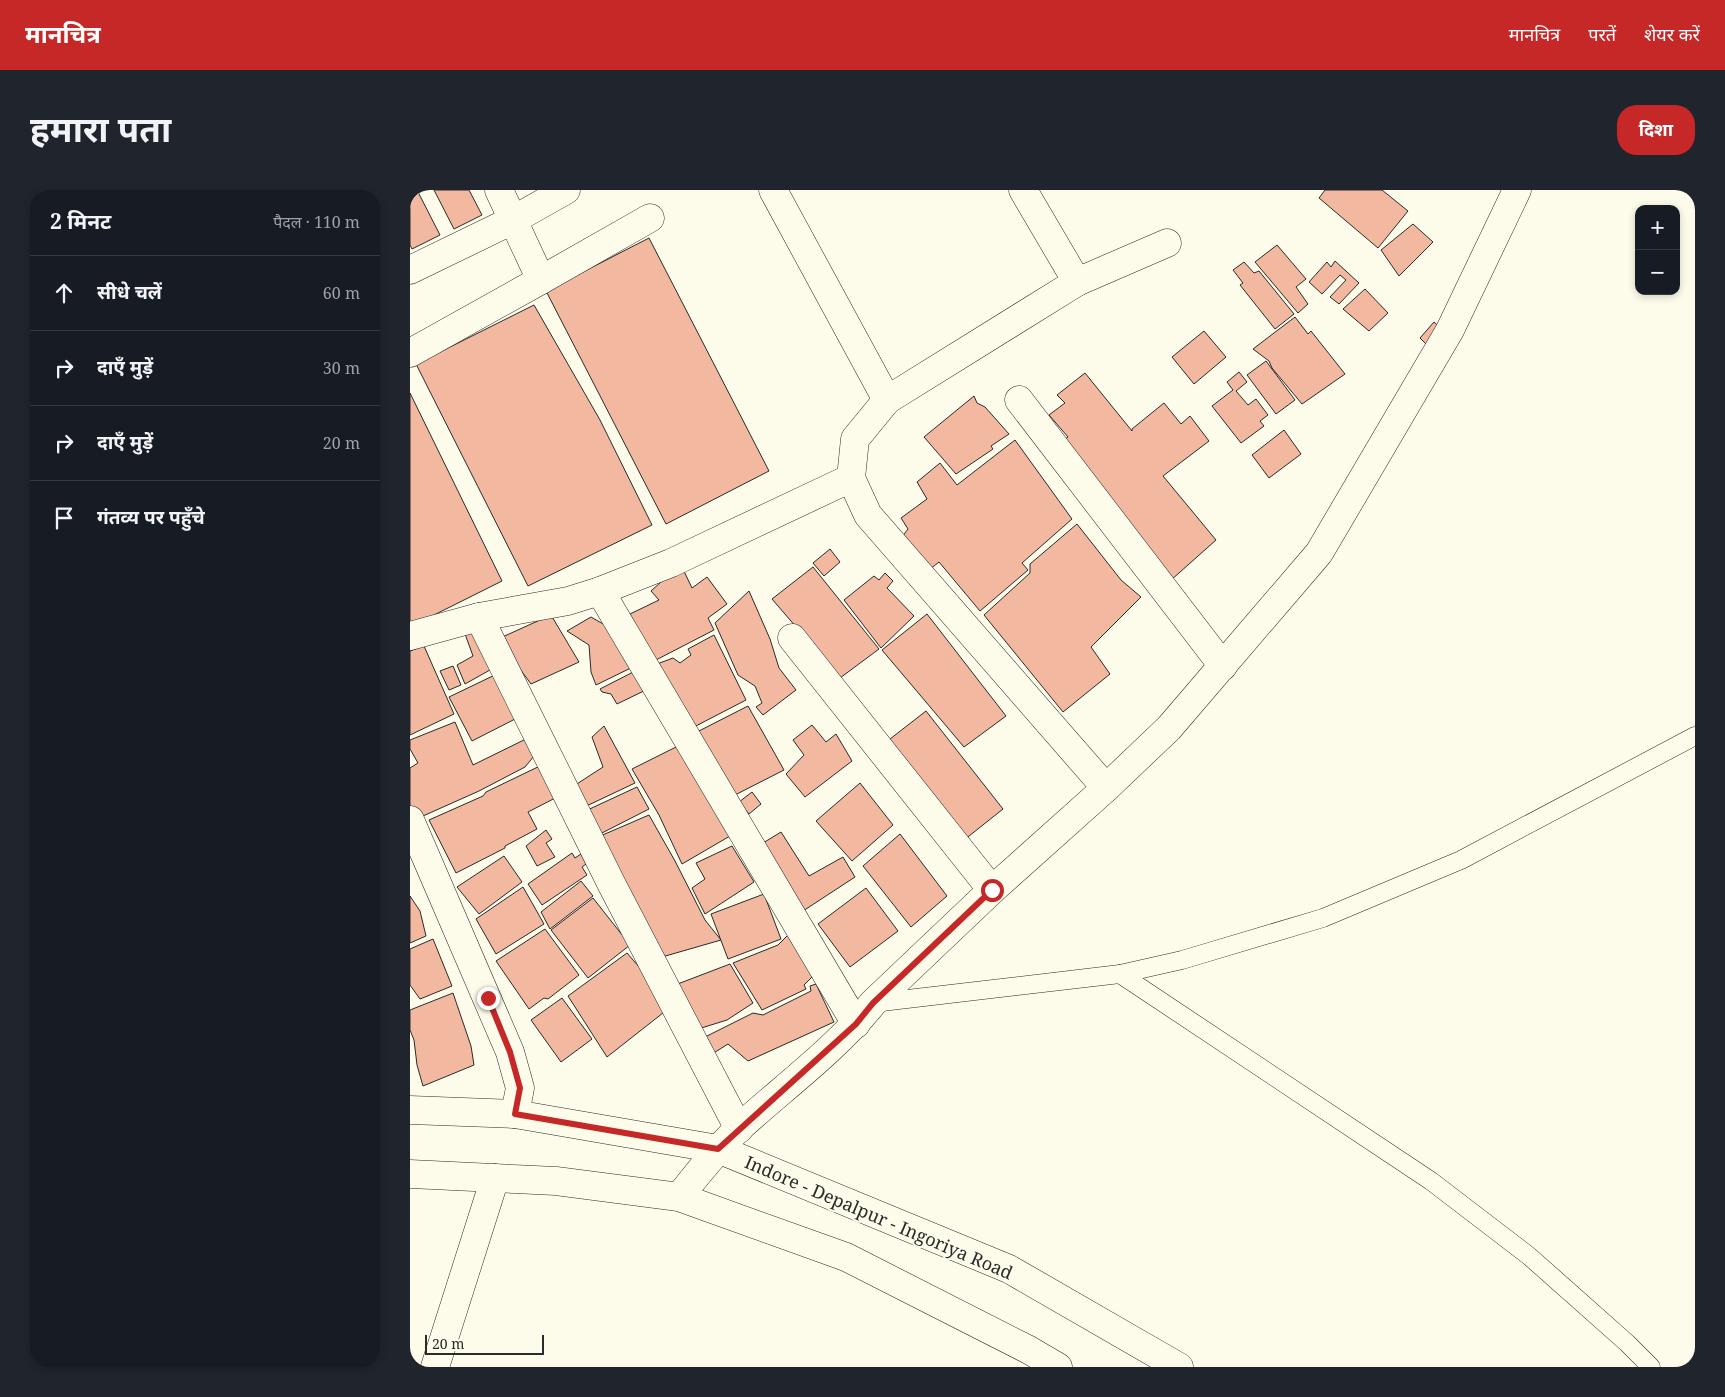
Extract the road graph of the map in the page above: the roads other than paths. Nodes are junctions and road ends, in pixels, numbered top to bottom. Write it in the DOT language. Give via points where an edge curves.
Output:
graph roads {
  1 [pos="499,190"];
  2 [pos="566,190"];
  3 [pos="773,190"];
  4 [pos="1023,190"];
  5 [pos="1517,190"];
  6 [pos="650,218"];
  7 [pos="513,220"];
  8 [pos="1167,243"];
  9 [pos="410,270"];
  10 [pos="541,280"];
  11 [pos="1077,282"];
  12 [pos="410,353"];
  13 [pos="887,400"];
  14 [pos="1019,400"];
  15 [pos="851,478"];
  16 [pos="600,591"];
  17 [pos="479,617"];
  18 [pos="410,636"];
  19 [pos="792,638"];
  20 [pos="1223,666"];
  21 [pos="1695,736"];
  22 [pos="1106,788"];
  23 [pos="410,820"];
  24 [pos="992,890"];
  25 [pos="1120,974"];
  26 [pos="873,1003"];
  27 [pos="856,1024"];
  28 [pos="410,1110"];
  29 [pos="515,1114"];
  30 [pos="739,1129"];
  31 [pos="718,1149"];
  32 [pos="410,1174"];
  33 [pos="495,1178"];
  34 [pos="679,1197"];
  35 [pos="435,1367"];
  36 [pos="1058,1367"];
  37 [pos="1179,1367"];
  38 [pos="1651,1367"];
  1 -- 7 [label="street"];
  2 -- 7 [label="street"];
  3 -- 13 [label="street"];
  4 -- 11 [label="street"];
  5 -- 20 [label="street" via="1450,330 1319,553"];
  6 -- 10 [label="street"];
  7 -- 9 [label="street"];
  7 -- 10 [label="street"];
  8 -- 11 [label="street"];
  10 -- 12 [label="street"];
  11 -- 13 [label="street"];
  13 -- 15 [label="street" via="855,439"];
  14 -- 20 [label="street"];
  15 -- 16 [label="street" via="671,563"];
  15 -- 22 [label="street" via="868,515"];
  16 -- 17 [label="street" via="568,601"];
  16 -- 27 [label="street"];
  17 -- 18 [label="street"];
  17 -- 30 [label="street" via="612,885"];
  19 -- 24 [label="street"];
  20 -- 22 [label="street" via="1169,728"];
  21 -- 25 [label="lane" via="1461,860 1322,918 1182,960"];
  22 -- 24 [label="street"];
  23 -- 29 [label="street" via="510,1052 520,1088"];
  24 -- 26 [label="street"];
  25 -- 26 [label="lane"];
  25 -- 38 [label="lane" via="1431,1181 1529,1256"];
  26 -- 27 [label="street"];
  27 -- 30 [label="street"];
  28 -- 29 [label="street, Indore - Depalpur - Ingoriya Road"];
  29 -- 31 [label="street, Indore - Depalpur - Ingoriya Road"];
  30 -- 31 [label="street"];
  31 -- 34 [label="street"];
  31 -- 37 [label="street, Indore - Depalpur - Ingoriya Road" via="1008,1269"];
  32 -- 33 [label="street"];
  33 -- 34 [label="street" via="556,1181"];
  33 -- 35 [label="street"];
  34 -- 36 [label="street" via="846,1257"];
}
